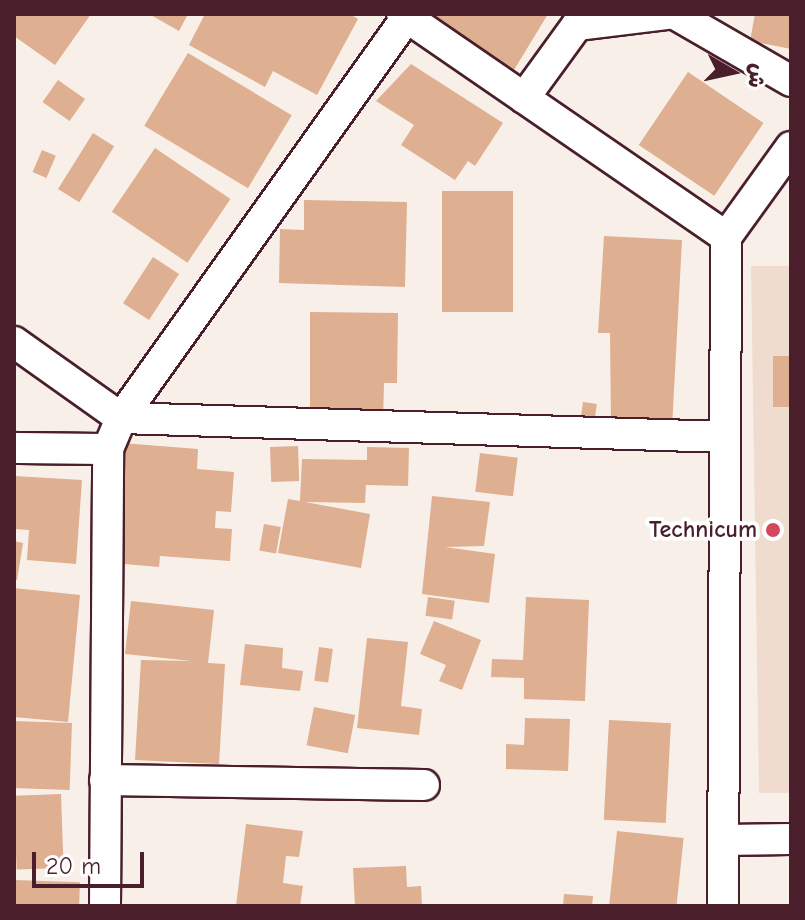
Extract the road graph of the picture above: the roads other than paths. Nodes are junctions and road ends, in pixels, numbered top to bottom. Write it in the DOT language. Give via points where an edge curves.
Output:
graph roads {
  1 [pos="666,14"];
  2 [pos="675,14"];
  3 [pos="405,16"];
  4 [pos="581,19"];
  5 [pos="791,81"];
  6 [pos="524,98"];
  7 [pos="791,147"];
  8 [pos="726,237"];
  9 [pos="14,342"];
  10 [pos="121,418"];
  11 [pos="725,437"];
  12 [pos="14,448"];
  13 [pos="108,449"];
  14 [pos="105,780"];
  15 [pos="424,785"];
  16 [pos="791,839"];
  17 [pos="724,840"];
  18 [pos="105,906"];
  19 [pos="723,906"];
  1 -- 4 [label="street"];
  2 -- 5 [label="street"];
  3 -- 6 [label="street"];
  3 -- 10 [label="street"];
  4 -- 6 [label="street"];
  6 -- 8 [label="street"];
  7 -- 8 [label="street"];
  8 -- 11 [label="street"];
  9 -- 10 [label="street"];
  10 -- 11 [label="street"];
  10 -- 13 [label="street"];
  11 -- 17 [label="street"];
  12 -- 13 [label="street"];
  13 -- 14 [label="street"];
  14 -- 15 [label="street"];
  14 -- 18 [label="street"];
  16 -- 17 [label="street"];
  17 -- 19 [label="street"];
}
